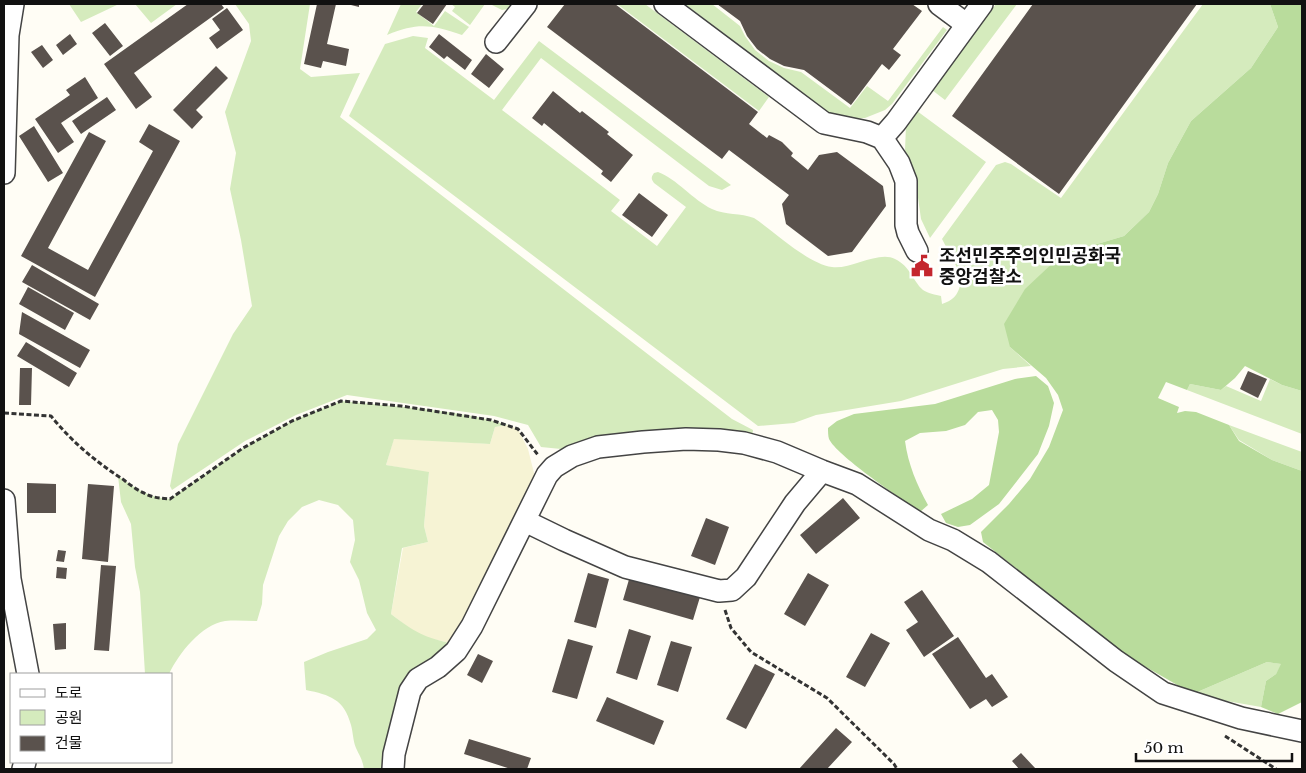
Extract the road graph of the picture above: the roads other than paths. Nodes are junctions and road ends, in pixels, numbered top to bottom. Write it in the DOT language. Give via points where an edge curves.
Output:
graph roads {
  1 [pos="14,4"];
  2 [pos="526,4"];
  3 [pos="664,4"];
  4 [pos="939,4"];
  5 [pos="982,4"];
  6 [pos="966,24"];
  7 [pos="496,42"];
  8 [pos="6,87"];
  9 [pos="882,138"];
  10 [pos="4,173"];
  11 [pos="917,251"];
  12 [pos="822,472"];
  13 [pos="4,500"];
  14 [pos="526,520"];
  15 [pos="28,673"];
  16 [pos="1302,731"];
  17 [pos="393,769"];
  1 -- 8 [label="street" via="8,35"];
  2 -- 7 [label="street"];
  3 -- 9 [label="street" via="824,123"];
  4 -- 6 [label="street"];
  5 -- 6 [label="street"];
  6 -- 9 [label="street"];
  8 -- 10 [label="street"];
  9 -- 11 [label="street" via="906,181 906,225"];
  12 -- 14 [label="street" via="777,452 719,440 686,439 598,447 572,456 554,467"];
  12 -- 14 [label="street" via="795,503 746,577 732,590 719,591 625,567"];
  12 -- 16 [label="street" via="857,484 929,530 989,562 1163,694 1241,718"];
  13 -- 15 [label="street" via="10,579"];
  14 -- 17 [label="street" via="456,651 418,679 410,691"];
}
